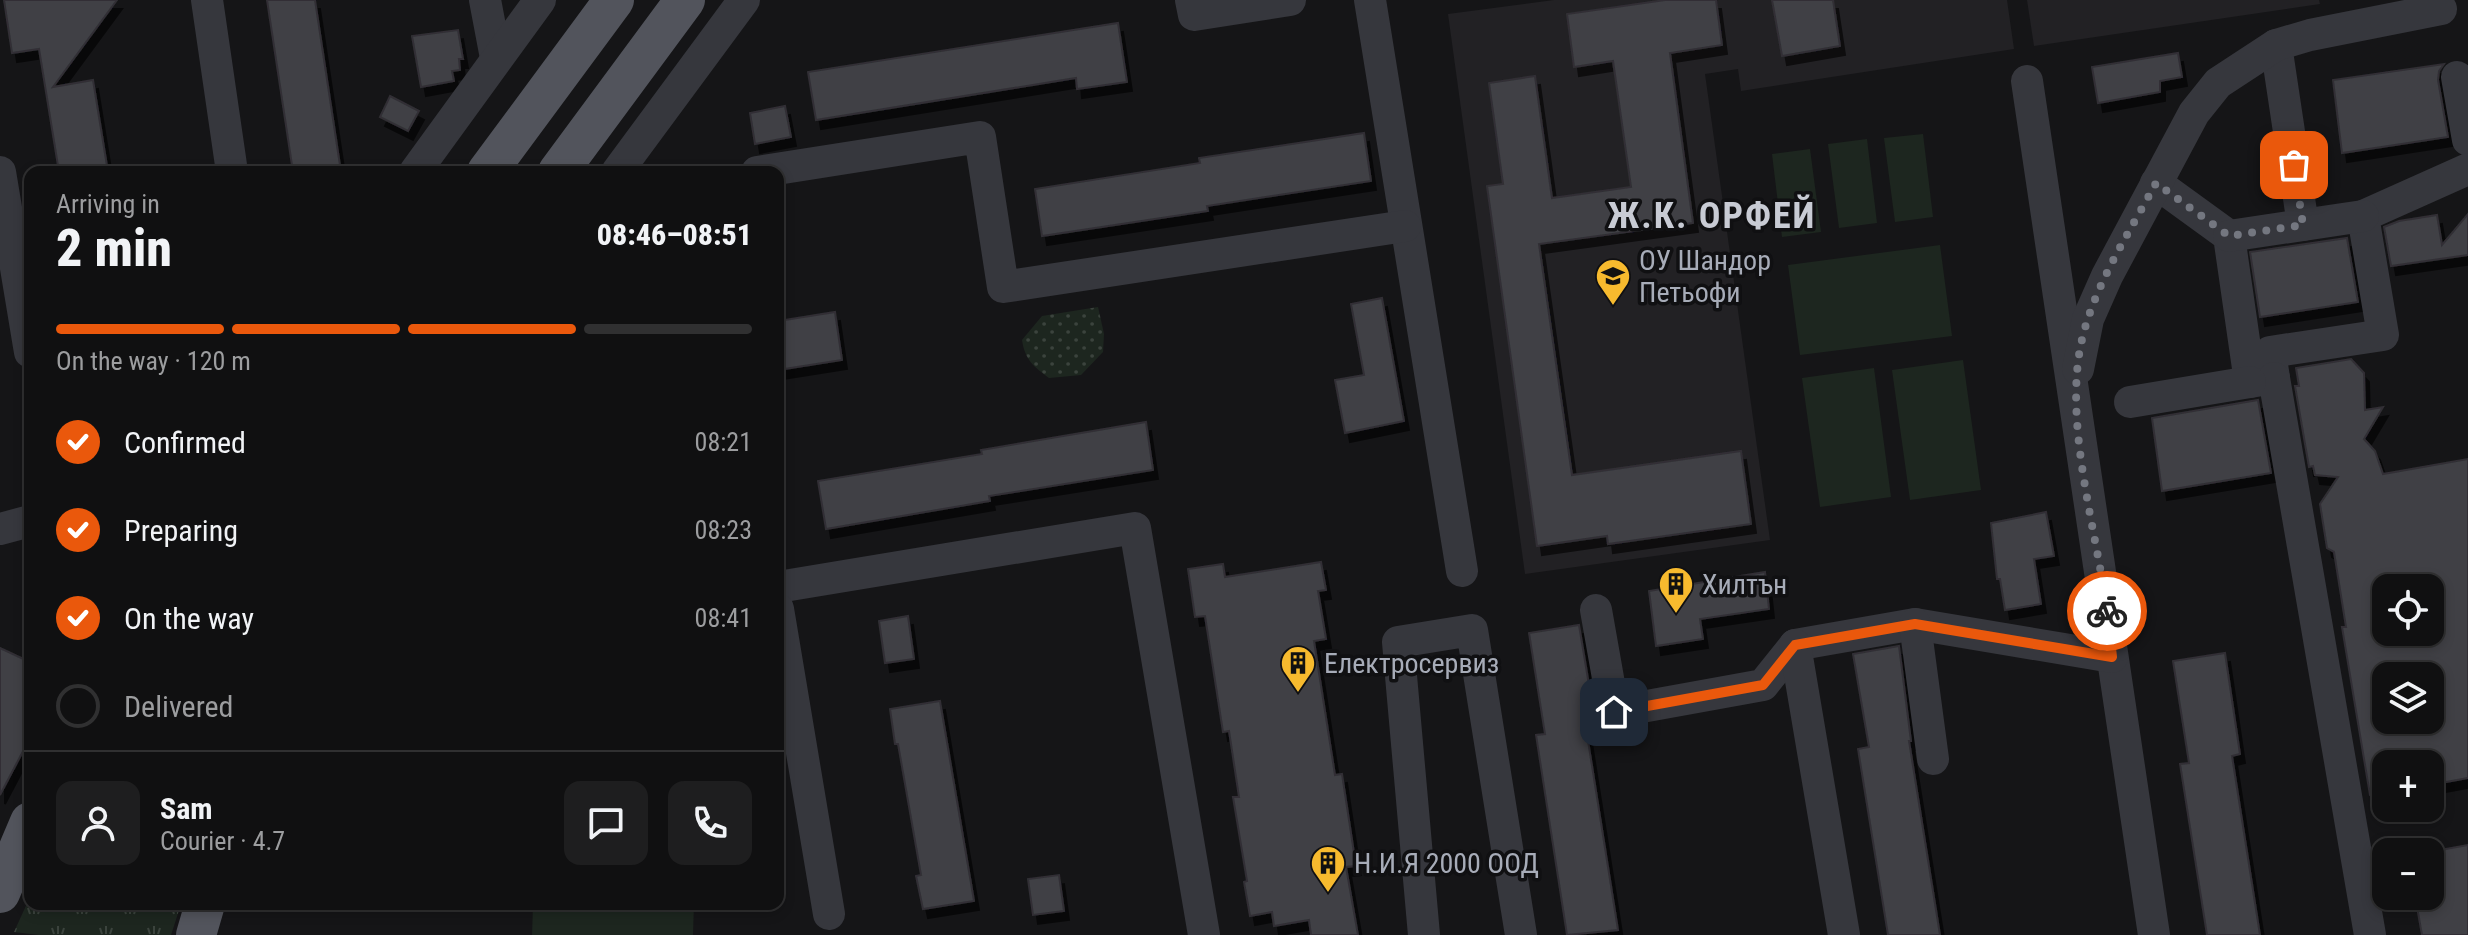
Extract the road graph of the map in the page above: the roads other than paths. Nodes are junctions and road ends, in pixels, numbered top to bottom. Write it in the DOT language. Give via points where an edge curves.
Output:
graph roads {
  1 [pos="207,0"];
  2 [pos="485,0"];
  3 [pos="540,0"];
  4 [pos="614,0"];
  5 [pos="685,0"];
  6 [pos="744,0"];
  7 [pos="1191,0"];
  8 [pos="1290,0"];
  9 [pos="1370,0"];
  10 [pos="2441,9"];
  11 [pos="2387,10"];
  12 [pos="2276,45"];
  13 [pos="496,58"];
  14 [pos="2457,77"];
  15 [pos="2027,81"];
  16 [pos="2468,140"];
  17 [pos="231,166"];
  18 [pos="419,166"];
  19 [pos="491,166"];
  20 [pos="562,166"];
  21 [pos="621,166"];
  22 [pos="784,168"];
  23 [pos="2468,169"];
  24 [pos="0,172"];
  25 [pos="2156,183"];
  26 [pos="2363,216"];
  27 [pos="2303,225"];
  28 [pos="1405,226"];
  29 [pos="2229,236"];
  30 [pos="24,316"];
  31 [pos="2262,380"];
  32 [pos="2130,402"];
  33 [pos="2076,416"];
  34 [pos="24,523"];
  35 [pos="0,529"];
  36 [pos="1462,571"];
  37 [pos="784,586"];
  38 [pos="1596,610"];
  39 [pos="1915,624"];
  40 [pos="784,645"];
  41 [pos="1795,645"];
  42 [pos="2112,657"];
  43 [pos="1933,759"];
  44 [pos="24,836"];
  45 [pos="0,893"];
  46 [pos="203,910"];
  47 [pos="829,914"];
  48 [pos="196,935"];
  49 [pos="1204,935"];
  50 [pos="1424,935"];
  51 [pos="1521,935"];
  52 [pos="1844,935"];
  53 [pos="2154,935"];
  54 [pos="2370,935"];
  1 -- 17 [label="street"];
  2 -- 13 [label="street"];
  3 -- 13 [label="street"];
  4 -- 19 [label="main road"];
  5 -- 20 [label="main road"];
  6 -- 21 [label="street"];
  7 -- 8 [label="street" via="1194,15"];
  9 -- 28 [label="street"];
  10 -- 11 [label="street"];
  11 -- 12 [label="street"];
  12 -- 25 [label="street" via="2218,83 2194,113"];
  12 -- 27 [label="street"];
  13 -- 18 [label="street"];
  14 -- 16 [label="street"];
  15 -- 33 [label="street"];
  22 -- 28 [label="street" via="980,137 1003,287"];
  23 -- 26 [label="street"];
  24 -- 30 [label="street"];
  25 -- 29 [label="street"];
  25 -- 33 [label="street" via="2088,319 2078,367"];
  26 -- 27 [label="street"];
  26 -- 31 [label="street" via="2383,335 2270,352"];
  27 -- 29 [label="street"];
  28 -- 36 [label="street"];
  29 -- 31 [label="street"];
  31 -- 32 [label="street"];
  31 -- 54 [label="street"];
  33 -- 42 [label="street"];
  34 -- 35 [label="street"];
  37 -- 49 [label="street" via="1135,528"];
  38 -- 41 [label="street" via="1614,712 1763,685"];
  39 -- 41 [label="street"];
  39 -- 42 [label="street"];
  39 -- 43 [label="street"];
  40 -- 47 [label="street"];
  41 -- 52 [label="street"];
  42 -- 53 [label="street"];
  44 -- 45 [label="main road"];
  46 -- 48 [label="main road"];
  50 -- 51 [label="street" via="1398,642 1472,630"];
}
